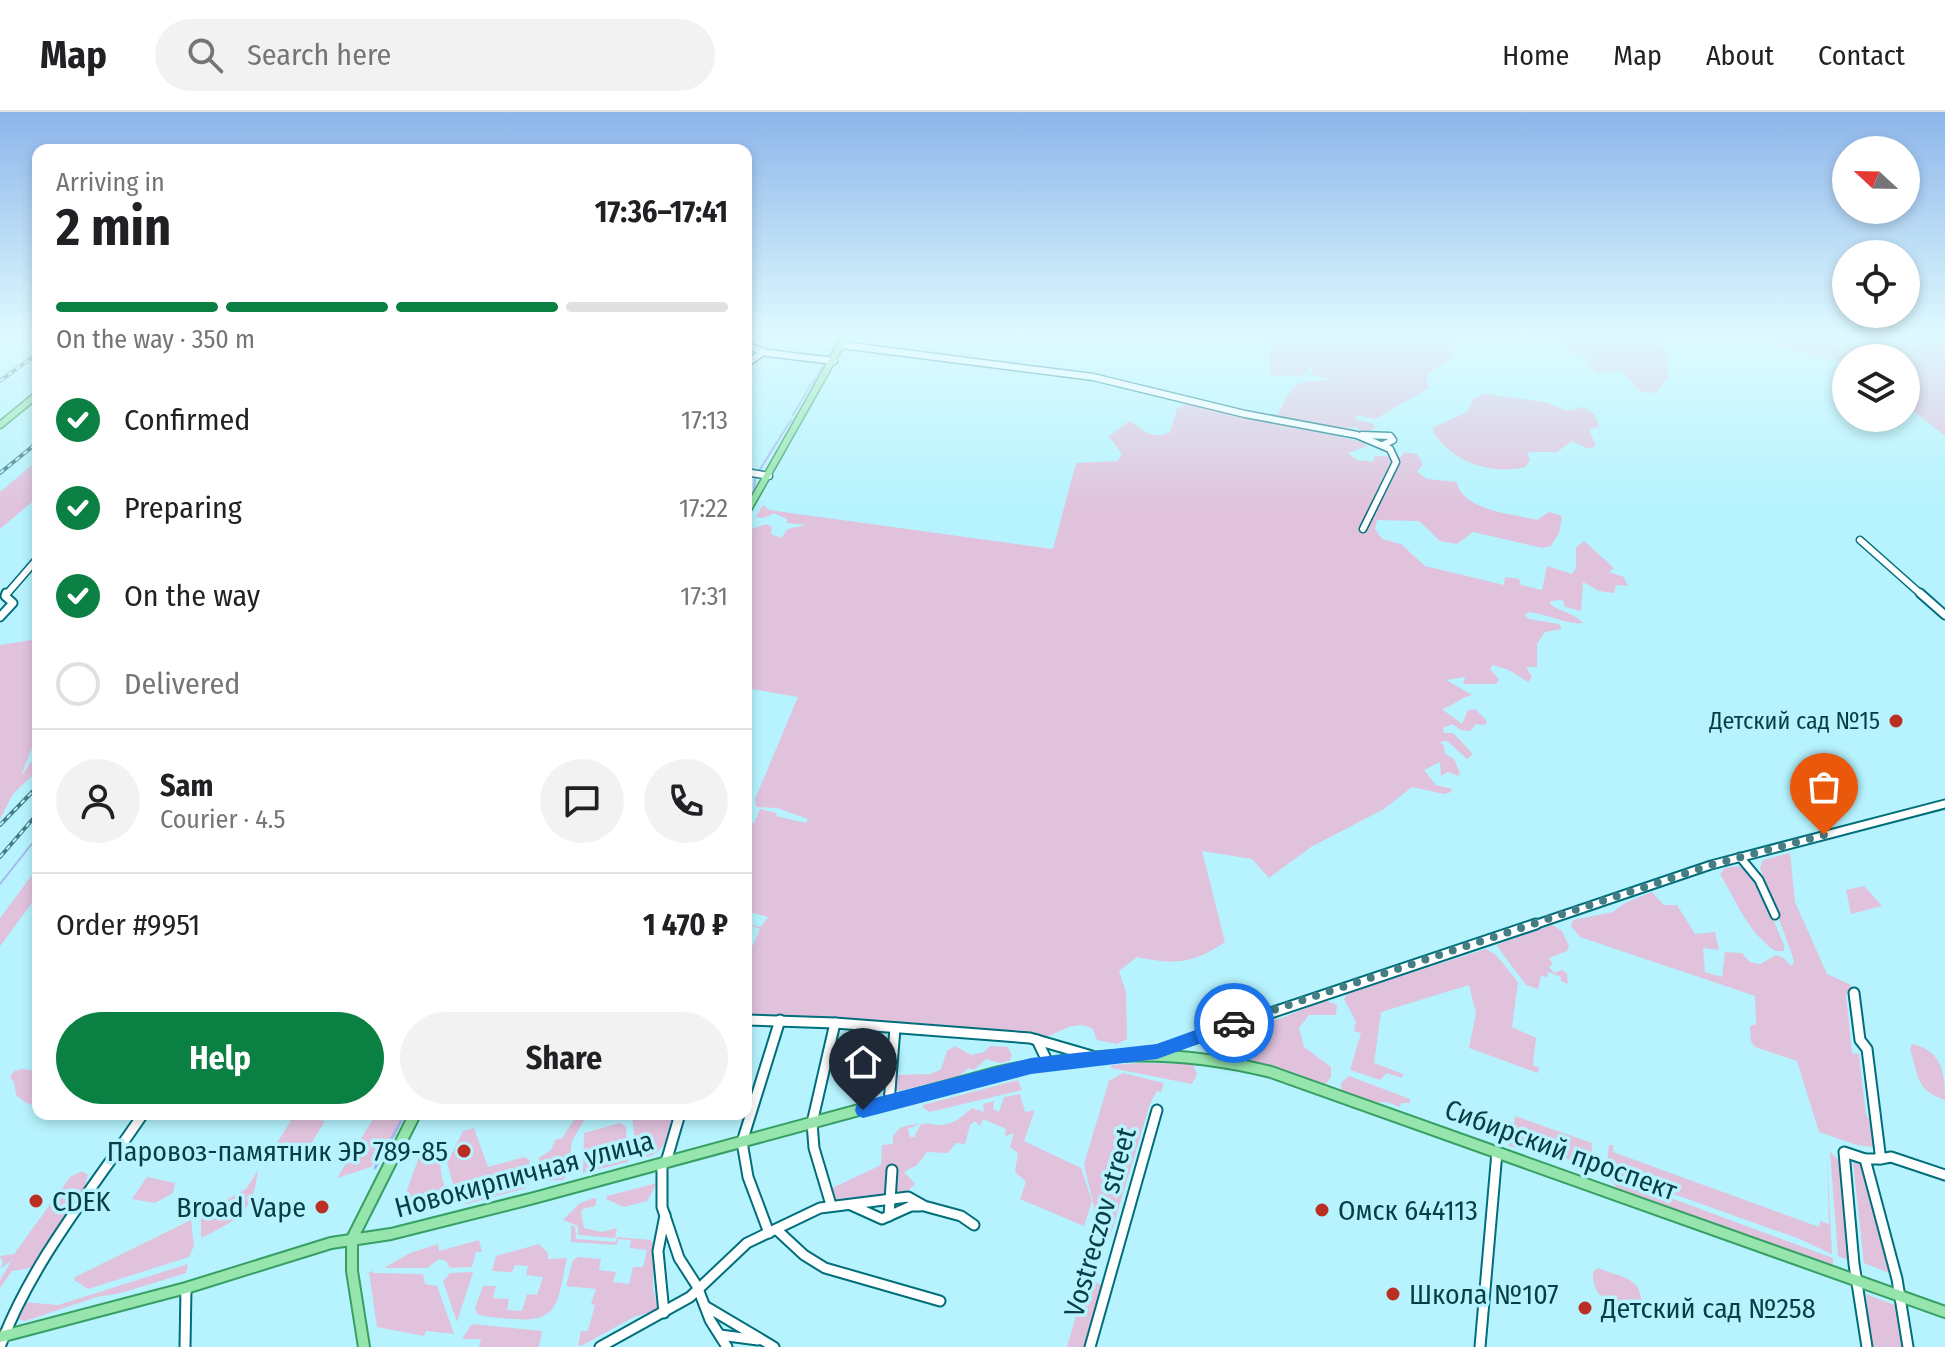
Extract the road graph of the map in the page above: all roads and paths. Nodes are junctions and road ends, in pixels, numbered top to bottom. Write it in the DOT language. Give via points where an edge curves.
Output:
graph roads {
  1 [pos="817,392"];
  2 [pos="1152,392"];
  3 [pos="32,399"];
  4 [pos="0,425"];
  5 [pos="1357,435"];
  6 [pos="1383,445"];
  7 [pos="752,473"];
  8 [pos="769,476"];
  9 [pos="752,503"];
  10 [pos="1363,529"];
  11 [pos="1860,540"];
  12 [pos="32,564"];
  13 [pos="1945,615"];
  14 [pos="0,617"];
  15 [pos="1945,804"];
  16 [pos="1740,857"];
  17 [pos="1775,915"];
  18 [pos="1854,993"];
  19 [pos="752,1020"];
  20 [pos="780,1020"];
  21 [pos="835,1023"];
  22 [pos="895,1028"];
  23 [pos="1037,1040"];
  24 [pos="1157,1051"];
  25 [pos="1094,1057"];
  26 [pos="1048,1063"];
  27 [pos="889,1103"];
  28 [pos="752,1110"];
  29 [pos="1157,1110"];
  30 [pos="139,1120"];
  31 [pos="412,1120"];
  32 [pos="678,1120"];
  33 [pos="749,1120"];
  34 [pos="812,1123"];
  35 [pos="742,1142"];
  36 [pos="1497,1152"];
  37 [pos="1865,1159"];
  38 [pos="1880,1159"];
  39 [pos="664,1163"];
  40 [pos="892,1170"];
  41 [pos="1945,1175"];
  42 [pos="891,1198"];
  43 [pos="845,1204"];
  44 [pos="831,1205"];
  45 [pos="924,1206"];
  46 [pos="665,1215"];
  47 [pos="889,1216"];
  48 [pos="974,1225"];
  49 [pos="773,1231"];
  50 [pos="352,1239"];
  51 [pos="1857,1281"];
  52 [pos="186,1288"];
  53 [pos="697,1290"];
  54 [pos="1900,1296"];
  55 [pos="940,1301"];
  56 [pos="705,1306"];
  57 [pos="1945,1312"];
  58 [pos="664,1313"];
  59 [pos="720,1335"];
  60 [pos="1,1340"];
  61 [pos="762,1341"];
  62 [pos="185,1347"];
  63 [pos="364,1347"];
  64 [pos="600,1347"];
  65 [pos="727,1347"];
  66 [pos="774,1347"];
  67 [pos="1090,1347"];
  68 [pos="1480,1347"];
  69 [pos="1867,1347"];
  70 [pos="1908,1347"];
  1 -- 8 [label="main road"];
  2 -- 5 [label="street"];
  3 -- 4 [label="main road"];
  5 -- 6 [label="street"];
  5 -- 6 [label="street" via="1390,436 1393,440"];
  6 -- 10 [label="street" via="1396,462"];
  7 -- 8 [label="street"];
  8 -- 9 [label="main road"];
  11 -- 13 [label="street"];
  12 -- 14 [label="street" via="7,591 5,596 13,603"];
  15 -- 16 [label="street"];
  16 -- 17 [label="street" via="1759,880"];
  16 -- 24 [label="street"];
  18 -- 38 [label="street" via="1860,1040 1867,1049"];
  19 -- 20 [label="street"];
  20 -- 21 [label="street"];
  20 -- 28 [label="street"];
  21 -- 22 [label="street"];
  21 -- 34 [label="street"];
  22 -- 23 [label="street"];
  22 -- 27 [label="street"];
  23 -- 25 [label="street"];
  23 -- 26 [label="street"];
  24 -- 25 [label="main road, Новокирпичная улица"];
  24 -- 36 [label="main road, Сибирский проспект" via="1271,1072"];
  25 -- 26 [label="main road, Новокирпичная улица"];
  26 -- 27 [label="main road, Новокирпичная улица"];
  27 -- 34 [label="main road, Новокирпичная улица"];
  29 -- 67 [label="street, Vostreczov street"];
  30 -- 60 [label="street" via="31,1281"];
  31 -- 50 [label="main road"];
  32 -- 39 [label="street"];
  33 -- 35 [label="street"];
  34 -- 35 [label="main road, Новокирпичная улица"];
  34 -- 44 [label="street"];
  35 -- 39 [label="main road, Новокирпичная улица"];
  35 -- 49 [label="street" via="748,1177"];
  36 -- 51 [label="main road, Сибирский проспект"];
  36 -- 68 [label="street"];
  37 -- 38 [label="street"];
  37 -- 51 [label="street" via="1844,1152"];
  37 -- 54 [label="street"];
  38 -- 41 [label="street" via="1891,1157"];
  39 -- 46 [label="street"];
  39 -- 50 [label="main road, Новокирпичная улица" via="391,1234"];
  40 -- 42 [label="street"];
  42 -- 43 [label="street"];
  42 -- 45 [label="street" via="908,1197"];
  42 -- 47 [label="street"];
  43 -- 44 [label="street"];
  43 -- 47 [label="street" via="878,1219"];
  44 -- 49 [label="street"];
  45 -- 47 [label="street"];
  45 -- 48 [label="street"];
  46 -- 53 [label="street"];
  46 -- 58 [label="street" via="656,1269"];
  49 -- 53 [label="street" via="747,1243"];
  49 -- 55 [label="street" via="825,1268"];
  50 -- 52 [label="main road, Новокирпичная улица"];
  50 -- 63 [label="main road"];
  51 -- 54 [label="main road, Сибирский проспект"];
  51 -- 69 [label="street"];
  52 -- 60 [label="main road, Новокирпичная улица"];
  52 -- 62 [label="street"];
  53 -- 56 [label="street"];
  53 -- 58 [label="street"];
  54 -- 57 [label="main road, Сибирский проспект"];
  54 -- 70 [label="street"];
  56 -- 59 [label="street"];
  56 -- 61 [label="street"];
  58 -- 64 [label="street"];
  59 -- 61 [label="street"];
  59 -- 65 [label="street"];
  61 -- 66 [label="street"];
}
